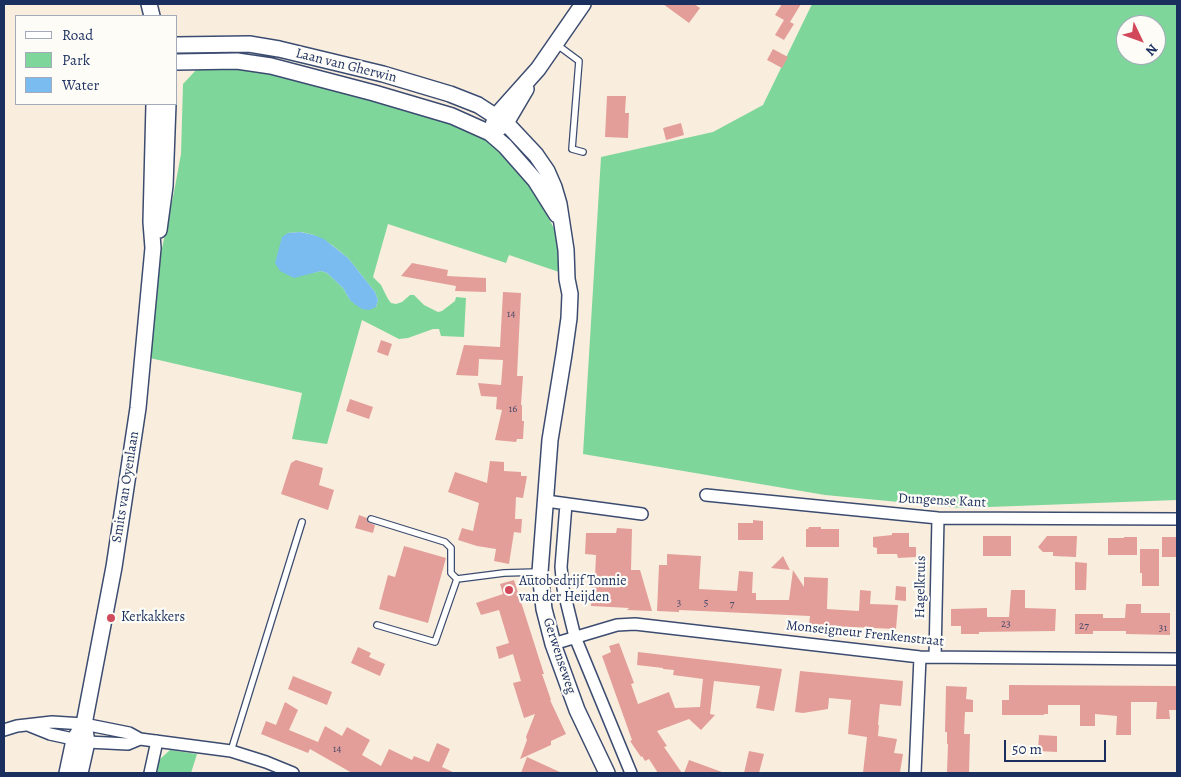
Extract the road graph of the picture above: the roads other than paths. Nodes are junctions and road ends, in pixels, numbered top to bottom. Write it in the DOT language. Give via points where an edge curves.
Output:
graph roads {
  1 [pos="579,5"];
  2 [pos="178,44"];
  3 [pos="556,44"];
  4 [pos="178,62"];
  5 [pos="154,105"];
  6 [pos="168,105"];
  7 [pos="501,120"];
  8 [pos="490,133"];
  9 [pos="583,152"];
  10 [pos="564,227"];
  11 [pos="153,248"];
  12 [pos="706,495"];
  13 [pos="546,502"];
  14 [pos="566,504"];
  15 [pos="642,514"];
  16 [pos="938,518"];
  17 [pos="371,519"];
  18 [pos="1177,519"];
  19 [pos="302,522"];
  20 [pos="540,572"];
  21 [pos="457,580"];
  22 [pos="377,625"];
  23 [pos="575,637"];
  24 [pos="553,644"];
  25 [pos="920,657"];
  26 [pos="935,657"];
  27 [pos="1177,659"];
  28 [pos="84,724"];
  29 [pos="28,725"];
  30 [pos="4,730"];
  31 [pos="140,739"];
  32 [pos="80,741"];
  33 [pos="157,741"];
  34 [pos="231,751"];
  35 [pos="67,773"];
  36 [pos="80,773"];
  37 [pos="150,773"];
  38 [pos="293,773"];
  39 [pos="607,773"];
  40 [pos="631,773"];
  41 [pos="915,773"];
  1 -- 3 [label="street"];
  2 -- 7 [label="street, Laan van Gherwin" via="249,44 279,49 450,94 478,105"];
  3 -- 7 [label="street"];
  3 -- 9 [label="lane" via="579,61 572,149"];
  4 -- 8 [label="street, Laan van Gherwin" via="237,61 271,66 417,105"];
  5 -- 11 [label="street, Smits van Oyenlaan"];
  6 -- 11 [label="street, Smits van Oyenlaan" via="165,186 161,223"];
  7 -- 8 [label="street"];
  7 -- 10 [label="street, Gerwenseweg" via="536,155 547,171"];
  8 -- 10 [label="street, Gerwenseweg" via="523,165"];
  10 -- 13 [label="street, Gerwenseweg" via="569,318 550,440"];
  11 -- 28 [label="street, Smits van Oyenlaan" via="138,408 114,567"];
  12 -- 16 [label="street, Dungense Kant"];
  13 -- 14 [label="street"];
  13 -- 20 [label="street, Gerwenseweg"];
  14 -- 15 [label="street"];
  14 -- 23 [label="street, Gerwenseweg" via="561,567"];
  16 -- 18 [label="street, Dungense Kant"];
  16 -- 26 [label="street, Hagelkruis"];
  17 -- 21 [label="lane" via="445,542 451,548 451,573"];
  19 -- 34 [label="lane"];
  20 -- 21 [label="lane"];
  20 -- 24 [label="street, Gerwenseweg" via="544,609"];
  21 -- 22 [label="lane" via="435,642"];
  23 -- 24 [label="street, Monseigneur Frenkenstraat"];
  23 -- 25 [label="street, Monseigneur Frenkenstraat" via="617,625 636,624"];
  23 -- 40 [label="street, Gerwenseweg"];
  24 -- 39 [label="street, Gerwenseweg" via="577,710"];
  25 -- 26 [label="street, Monseigneur Frenkenstraat"];
  25 -- 41 [label="street"];
  26 -- 27 [label="street, Monseigneur Frenkenstraat"];
  28 -- 29 [label="street" via="52,722"];
  28 -- 31 [label="street" via="129,733"];
  28 -- 32 [label="street, Smits van Oyenlaan"];
  29 -- 30 [label="street"];
  29 -- 32 [label="street"];
  31 -- 32 [label="street" via="128,744"];
  31 -- 33 [label="street"];
  32 -- 35 [label="street, Smits van Oyenlaan"];
  32 -- 36 [label="street, Smits van Oyenlaan"];
  33 -- 34 [label="street"];
  33 -- 37 [label="street"];
  34 -- 38 [label="street"];
}
